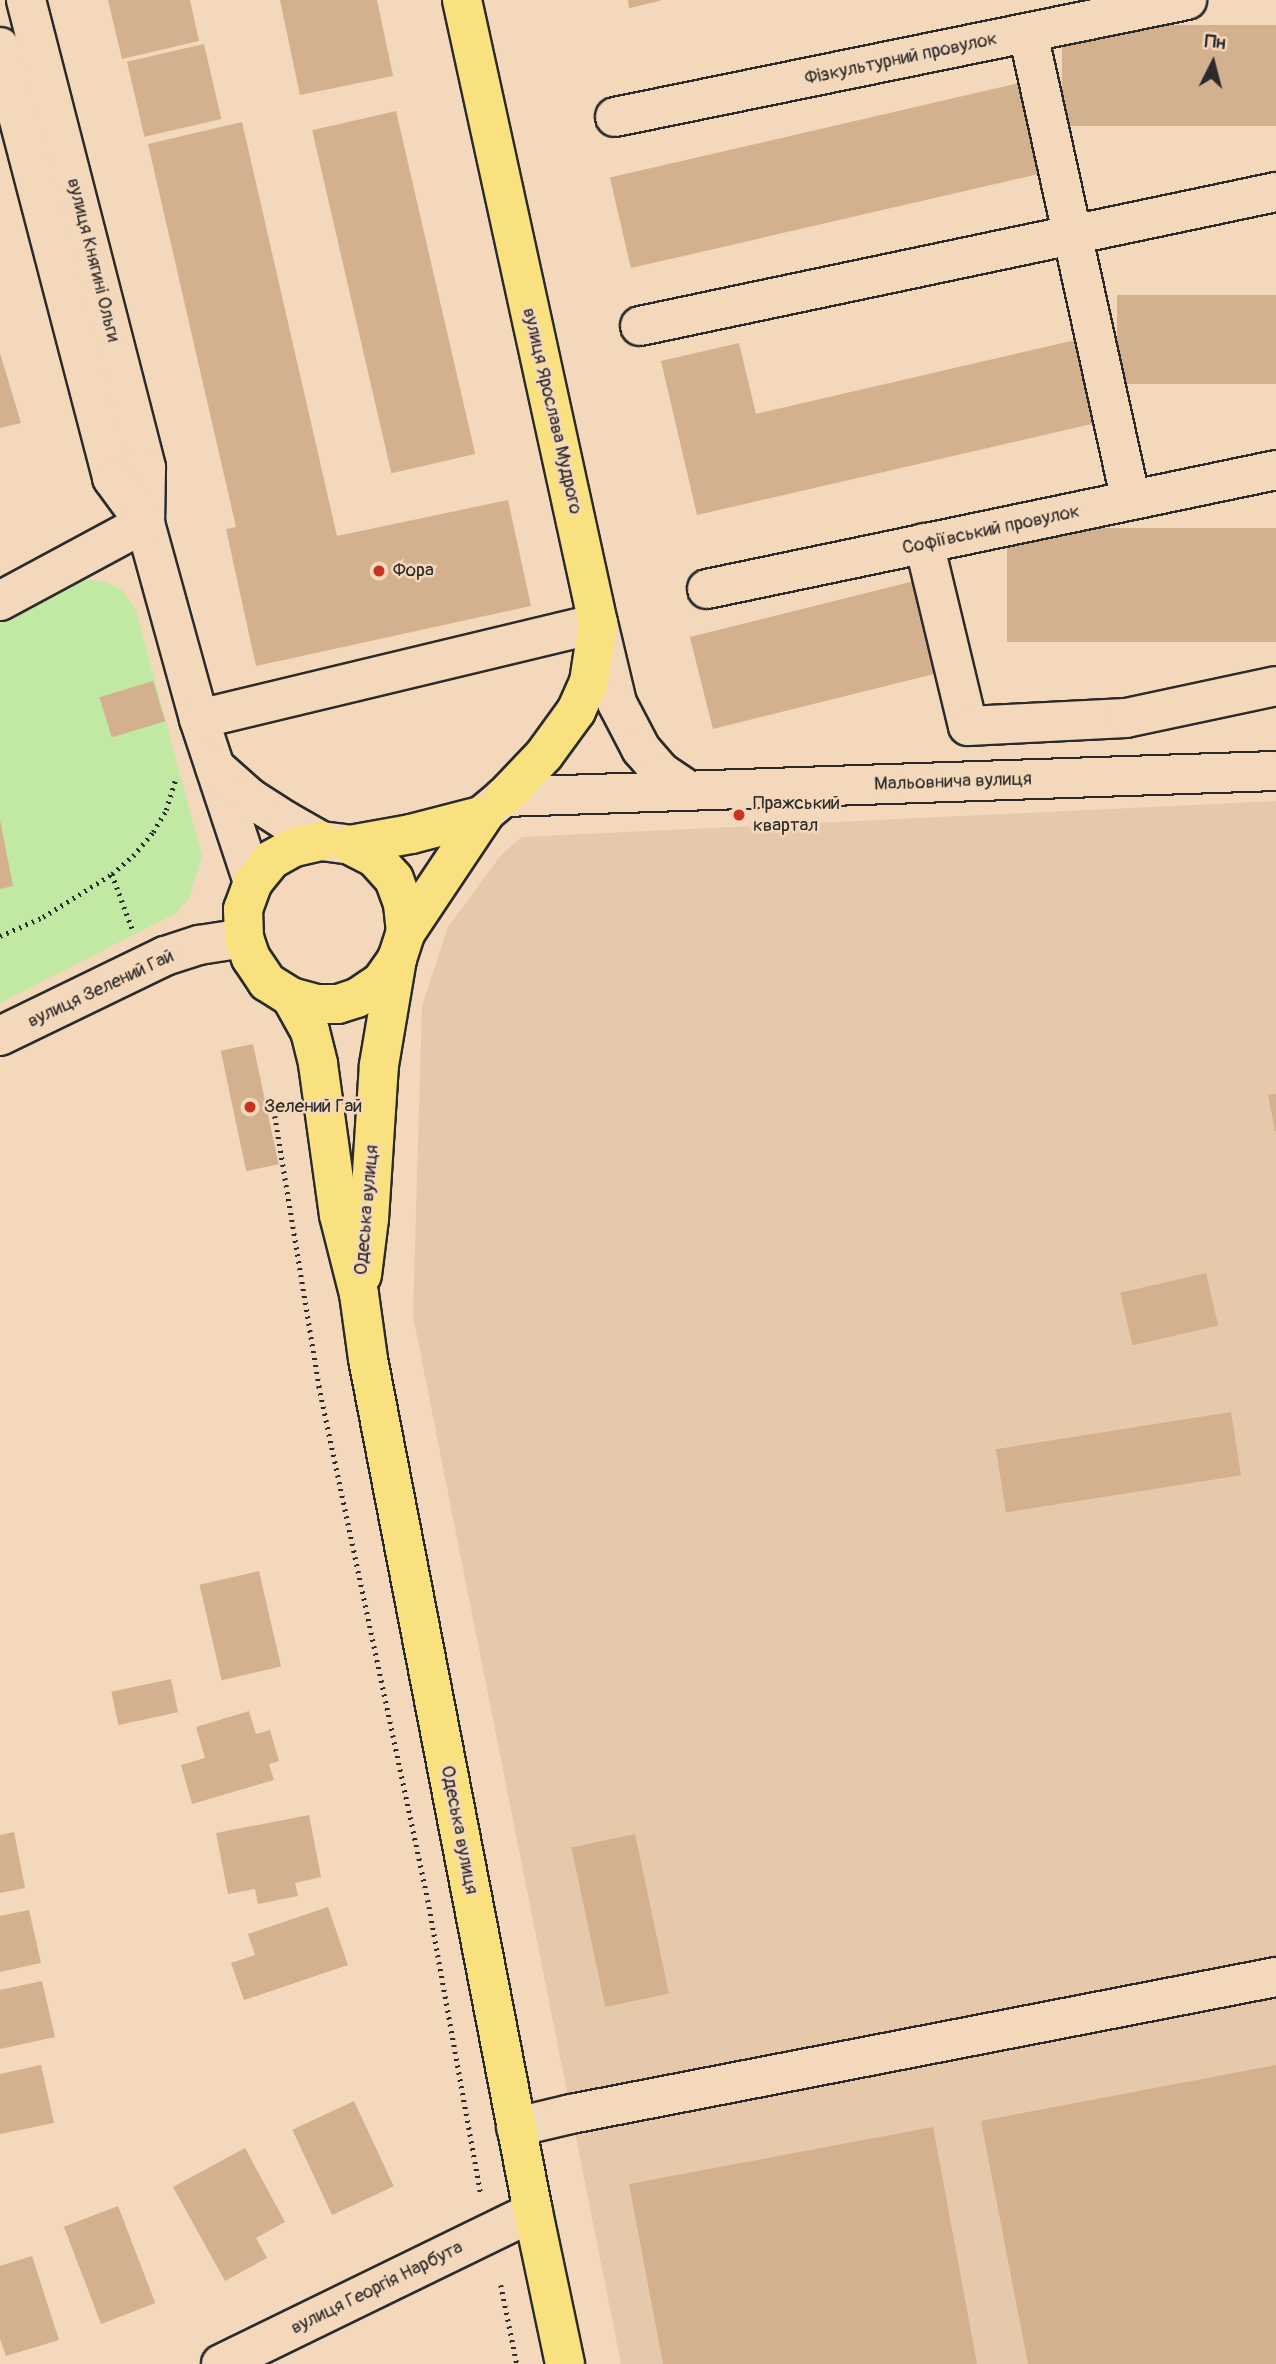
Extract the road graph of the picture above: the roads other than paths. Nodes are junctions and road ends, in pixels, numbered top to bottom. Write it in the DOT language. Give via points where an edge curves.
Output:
graph roads {
  1 [pos="26,0"];
  2 [pos="462,0"];
  3 [pos="1187,0"];
  4 [pos="1028,33"];
  5 [pos="0,47"];
  6 [pos="615,117"];
  7 [pos="1276,192"];
  8 [pos="1074,235"];
  9 [pos="640,326"];
  10 [pos="1276,470"];
  11 [pos="1131,500"];
  12 [pos="145,523"];
  13 [pos="925,543"];
  14 [pos="707,589"];
  15 [pos="0,601"];
  16 [pos="598,623"];
  17 [pos="1276,686"];
  18 [pos="199,719"];
  19 [pos="214,766"];
  20 [pos="1276,771"];
  21 [pos="689,792"];
  22 [pos="494,806"];
  23 [pos="335,843"];
  24 [pos="253,882"];
  25 [pos="244,938"];
  26 [pos="401,946"];
  27 [pos="291,997"];
  28 [pos="0,1036"];
  29 [pos="359,1294"];
  30 [pos="1276,1977"];
  31 [pos="516,2127"];
  32 [pos="533,2212"];
  33 [pos="221,2364"];
  34 [pos="565,2364"];
  1 -- 12 [label="street, вулиця Княгині Ольги" via="146,468"];
  2 -- 16 [label="main road, вулиця Ярослава Мудрого"];
  3 -- 4 [label="street, Фізкультурний провулок"];
  4 -- 6 [label="street, Фізкультурний провулок"];
  4 -- 8 [label="street"];
  5 -- 12 [label="street, вулиця Княгині Ольги" via="112,478"];
  7 -- 8 [label="street"];
  8 -- 9 [label="street"];
  8 -- 11 [label="street"];
  10 -- 11 [label="street, Софіївський провулок"];
  11 -- 13 [label="street, Софіївський провулок"];
  12 -- 15 [label="street"];
  12 -- 18 [label="street, вулиця Княгині Ольги"];
  13 -- 14 [label="street, Софіївський провулок"];
  13 -- 17 [label="street" via="968,726 1126,718"];
  16 -- 18 [label="street"];
  16 -- 21 [label="street" via="617,703 641,749 661,772"];
  16 -- 22 [label="main road, вулиця Ярослава Мудрого" via="589,682 576,711 544,755"];
  18 -- 19 [label="street, вулиця Княгині Ольги"];
  19 -- 23 [label="street" via="250,798"];
  19 -- 24 [label="street, вулиця Княгині Ольги"];
  20 -- 21 [label="street, Мальовнича вулиця"];
  21 -- 22 [label="street, Мальовнича вулиця"];
  22 -- 23 [label="main road" via="411,834"];
  22 -- 26 [label="main road, вулиця Ярослава Мудрого"];
  23 -- 24 [label="main road" via="294,847 271,860"];
  23 -- 26 [label="main road" via="375,858 394,880 403,904"];
  24 -- 25 [label="main road" via="243,909"];
  25 -- 27 [label="main road" via="267,982"];
  25 -- 28 [label="street, вулиця Зелений Гай" via="165,956"];
  26 -- 27 [label="main road" via="381,982 357,998 318,1004"];
  26 -- 29 [label="main road, Одеська вулиця" via="379,1065"];
  27 -- 29 [label="main road, Одеська вулиця" via="310,1031 318,1064 339,1215"];
  29 -- 31 [label="main road, Одеська вулиця"];
  30 -- 31 [label="street"];
  31 -- 32 [label="main road, Одеська вулиця"];
  32 -- 33 [label="street, вулиця Георгія Нарбута"];
  32 -- 34 [label="main road, Одеська вулиця"];
}
